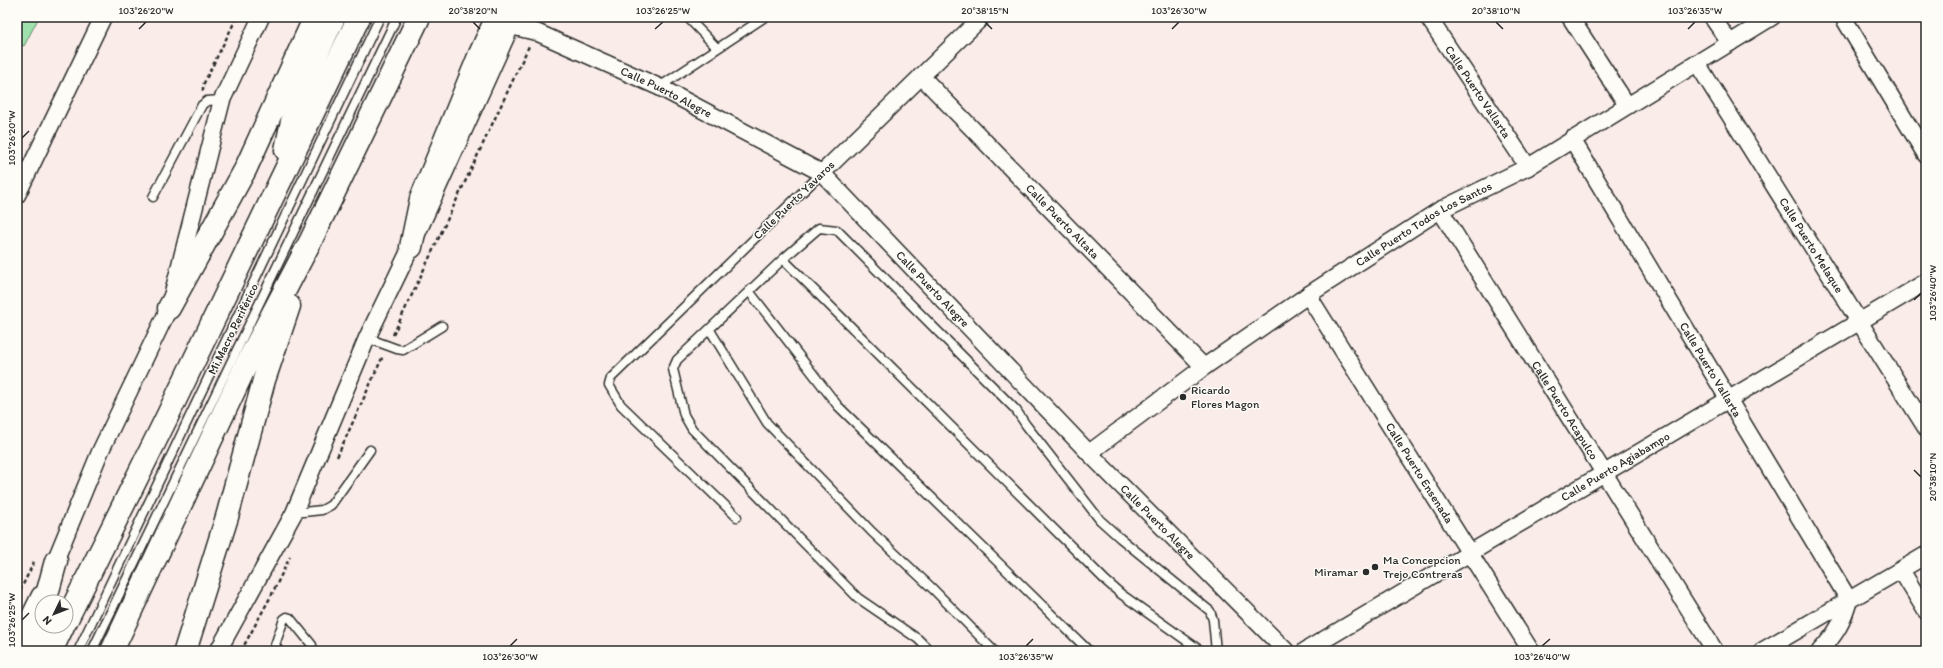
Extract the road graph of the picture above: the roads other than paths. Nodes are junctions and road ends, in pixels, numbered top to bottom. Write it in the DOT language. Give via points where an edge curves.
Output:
graph roads {
  1 [pos="103,17"];
  2 [pos="261,17"];
  3 [pos="315,17"];
  4 [pos="334,17"];
  5 [pos="359,17"];
  6 [pos="380,17"];
  7 [pos="397,17"];
  8 [pos="419,17"];
  9 [pos="687,17"];
  10 [pos="765,17"];
  11 [pos="982,17"];
  12 [pos="1428,17"];
  13 [pos="1570,17"];
  14 [pos="1712,17"];
  15 [pos="1772,17"];
  16 [pos="1843,17"];
  17 [pos="507,20"];
  18 [pos="1730,43"];
  19 [pos="717,48"];
  20 [pos="1697,63"];
  21 [pos="921,76"];
  22 [pos="659,87"];
  23 [pos="297,97"];
  24 [pos="222,100"];
  25 [pos="1627,105"];
  26 [pos="1572,139"];
  27 [pos="1926,156"];
  28 [pos="32,165"];
  29 [pos="1528,167"];
  30 [pos="245,170"];
  31 [pos="17,171"];
  32 [pos="822,173"];
  33 [pos="279,184"];
  34 [pos="17,195"];
  35 [pos="153,197"];
  36 [pos="1440,210"];
  37 [pos="311,240"];
  38 [pos="411,247"];
  39 [pos="783,259"];
  40 [pos="1926,282"];
  41 [pos="749,291"];
  42 [pos="1308,295"];
  43 [pos="169,308"];
  44 [pos="1859,322"];
  45 [pos="442,326"];
  46 [pos="710,330"];
  47 [pos="367,338"];
  48 [pos="1204,367"];
  49 [pos="1729,400"];
  50 [pos="1926,428"];
  51 [pos="370,450"];
  52 [pos="1089,453"];
  53 [pos="1605,473"];
  54 [pos="294,513"];
  55 [pos="737,517"];
  56 [pos="1469,554"];
  57 [pos="1926,555"];
  58 [pos="47,558"];
  59 [pos="1901,570"];
  60 [pos="45,594"];
  61 [pos="1849,600"];
  62 [pos="74,605"];
  63 [pos="1926,611"];
  64 [pos="36,634"];
  65 [pos="59,634"];
  66 [pos="17,642"];
  67 [pos="32,651"];
  68 [pos="51,651"];
  69 [pos="78,651"];
  70 [pos="92,651"];
  71 [pos="112,651"];
  72 [pos="186,651"];
  73 [pos="218,651"];
  74 [pos="279,651"];
  75 [pos="312,651"];
  76 [pos="930,651"];
  77 [pos="994,651"];
  78 [pos="1088,651"];
  79 [pos="1201,651"];
  80 [pos="1216,651"];
  81 [pos="1286,651"];
  82 [pos="1305,651"];
  83 [pos="1531,651"];
  84 [pos="1715,651"];
  85 [pos="1762,651"];
  86 [pos="1820,651"];
  1 -- 28 [label="street"];
  2 -- 24 [label="street"];
  3 -- 30 [label="highway"];
  4 -- 23 [label="highway"];
  5 -- 33 [label="highway"];
  6 -- 69 [label="lane, Mi Macro Periférico"];
  7 -- 70 [label="lane, Mi Macro Periférico"];
  8 -- 37 [label="highway"];
  9 -- 19 [label="lane"];
  10 -- 19 [label="lane"];
  11 -- 21 [label="street, Calle Puerto Yavaros"];
  12 -- 29 [label="street, Calle Puerto Vallarta"];
  13 -- 25 [label="street"];
  14 -- 18 [label="street"];
  15 -- 18 [label="street, Calle Puerto Todos Los Santos"];
  16 -- 27 [label="street"];
  17 -- 22 [label="street, Calle Puerto Alegre"];
  17 -- 38 [label="highway" via="480,54 422,199"];
  18 -- 20 [label="street, Calle Puerto Todos Los Santos"];
  19 -- 22 [label="lane"];
  20 -- 25 [label="street, Calle Puerto Todos Los Santos"];
  20 -- 44 [label="street, Calle Puerto Melaque"];
  21 -- 32 [label="street, Calle Puerto Yavaros"];
  21 -- 48 [label="street, Calle Puerto Altata"];
  22 -- 32 [label="street, Calle Puerto Alegre"];
  23 -- 30 [label="highway"];
  23 -- 33 [label="highway"];
  24 -- 35 [label="lane" via="207,101 202,105"];
  24 -- 43 [label="street"];
  25 -- 26 [label="street, Calle Puerto Todos Los Santos"];
  26 -- 29 [label="street, Calle Puerto Todos Los Santos"];
  26 -- 49 [label="street, Calle Puerto Vallarta"];
  28 -- 31 [label="street"];
  28 -- 34 [label="street"];
  29 -- 36 [label="street, Calle Puerto Todos Los Santos"];
  30 -- 43 [label="highway"];
  32 -- 52 [label="street, Calle Puerto Alegre"];
  32 -- 55 [label="lane, Calle Puerto Yavaros" via="611,378 609,385 621,405"];
  33 -- 62 [label="highway"];
  36 -- 42 [label="street, Calle Puerto Todos Los Santos"];
  36 -- 53 [label="street, Calle Puerto Acapulco"];
  37 -- 71 [label="highway" via="247,363"];
  37 -- 72 [label="highway" via="264,380 227,517"];
  38 -- 47 [label="street"];
  39 -- 41 [label="lane"];
  39 -- 79 [label="lane" via="1106,581"];
  39 -- 80 [label="lane" via="819,228 837,230 1016,410 1100,520 1210,611"];
  40 -- 44 [label="street, Calle Puerto Agiabampo"];
  41 -- 46 [label="lane"];
  41 -- 78 [label="lane" via="838,406"];
  42 -- 48 [label="street, Calle Puerto Todos Los Santos"];
  42 -- 56 [label="street, Calle Puerto Ensenada"];
  43 -- 58 [label="street"];
  44 -- 49 [label="street, Calle Puerto Agiabampo"];
  44 -- 50 [label="street, Calle Puerto Melaque"];
  45 -- 47 [label="lane" via="403,350"];
  46 -- 76 [label="lane" via="677,360 673,369 684,415 692,429 858,598 918,639"];
  46 -- 77 [label="lane" via="767,423 872,532"];
  47 -- 54 [label="street"];
  48 -- 52 [label="street, Calle Puerto Todos Los Santos"];
  49 -- 53 [label="street, Calle Puerto Agiabampo"];
  49 -- 61 [label="street, Calle Puerto Vallarta"];
  51 -- 54 [label="lane" via="331,505 322,510"];
  52 -- 81 [label="street, Calle Puerto Alegre"];
  53 -- 56 [label="street, Calle Puerto Agiabampo"];
  53 -- 84 [label="street, Calle Puerto Acapulco"];
  54 -- 73 [label="street"];
  56 -- 82 [label="street, Calle Puerto Agiabampo"];
  56 -- 83 [label="street, Calle Puerto Ensenada"];
  57 -- 59 [label="street"];
  58 -- 60 [label="highway"];
  58 -- 66 [label="street"];
  59 -- 61 [label="street"];
  59 -- 63 [label="street"];
  61 -- 85 [label="street"];
  61 -- 86 [label="street" via="1844,619"];
  64 -- 67 [label="highway"];
  65 -- 68 [label="highway"];
  74 -- 75 [label="lane" via="275,645 284,618 287,616 312,645"];
}
